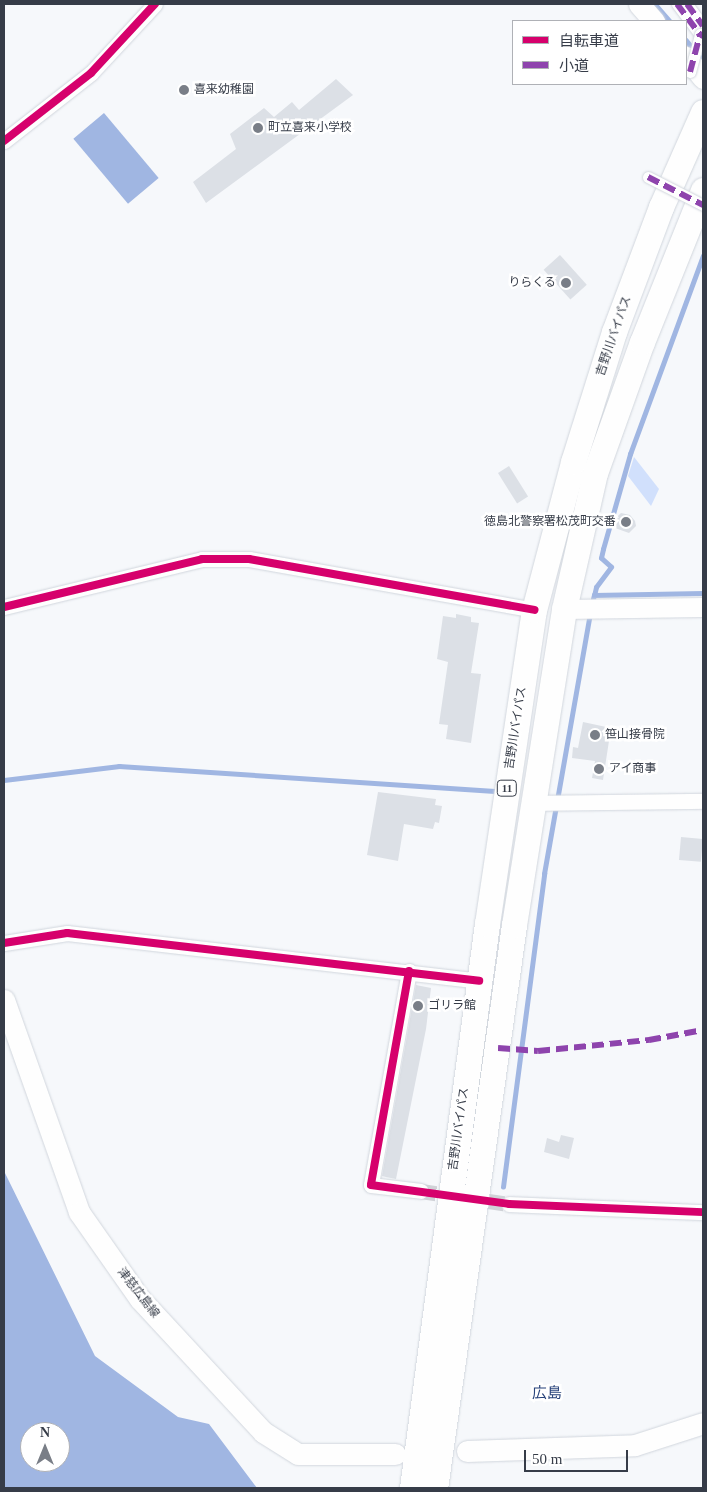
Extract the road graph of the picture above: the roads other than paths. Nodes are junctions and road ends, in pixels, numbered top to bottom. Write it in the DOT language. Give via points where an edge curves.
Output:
graph roads {
  1 [pos="155,4"];
  2 [pos="639,4"];
  3 [pos="676,4"];
  4 [pos="687,4"];
  5 [pos="653,20"];
  6 [pos="702,32"];
  7 [pos="693,69"];
  8 [pos="703,112"];
  9 [pos="4,141"];
  10 [pos="648,177"];
  11 [pos="703,190"];
  12 [pos="703,205"];
  13 [pos="4,607"];
  14 [pos="703,607"];
  15 [pos="564,609"];
  16 [pos="534,610"];
  17 [pos="703,801"];
  18 [pos="533,803"];
  19 [pos="4,943"];
  20 [pos="409,972"];
  21 [pos="479,981"];
  22 [pos="4,1000"];
  23 [pos="421,1191"];
  24 [pos="509,1204"];
  25 [pos="703,1212"];
  26 [pos="703,1422"];
  27 [pos="467,1451"];
  28 [pos="395,1454"];
  29 [pos="412,1488"];
  30 [pos="435,1488"];
  1 -- 9 [label="street" via="91,73"];
  2 -- 5 [label="main road"];
  3 -- 6 [label="street"];
  4 -- 6 [label="street"];
  6 -- 7 [label="street, bridge"];
  8 -- 16 [label="highway, 吉野川バイパス / 11" via="661,207 614,332 573,462"];
  10 -- 12 [label="street, bridge"];
  11 -- 15 [label="highway, 11" via="642,342 595,473"];
  13 -- 16 [label="street" via="202,559 249,559"];
  14 -- 15 [label="street"];
  15 -- 18 [label="highway, 11"];
  16 -- 21 [label="highway, 吉野川バイパス / 11"];
  17 -- 18 [label="street"];
  18 -- 30 [label="highway, 11"];
  19 -- 20 [label="street" via="67,933"];
  20 -- 21 [label="street"];
  20 -- 23 [label="street" via="371,1185"];
  21 -- 29 [label="highway, 吉野川バイパス / 11"];
  22 -- 28 [label="main road, 津慈広島線" via="79,1212 140,1299 263,1432 298,1454"];
  24 -- 25 [label="street"];
  26 -- 27 [label="main road" via="635,1445"];
}
